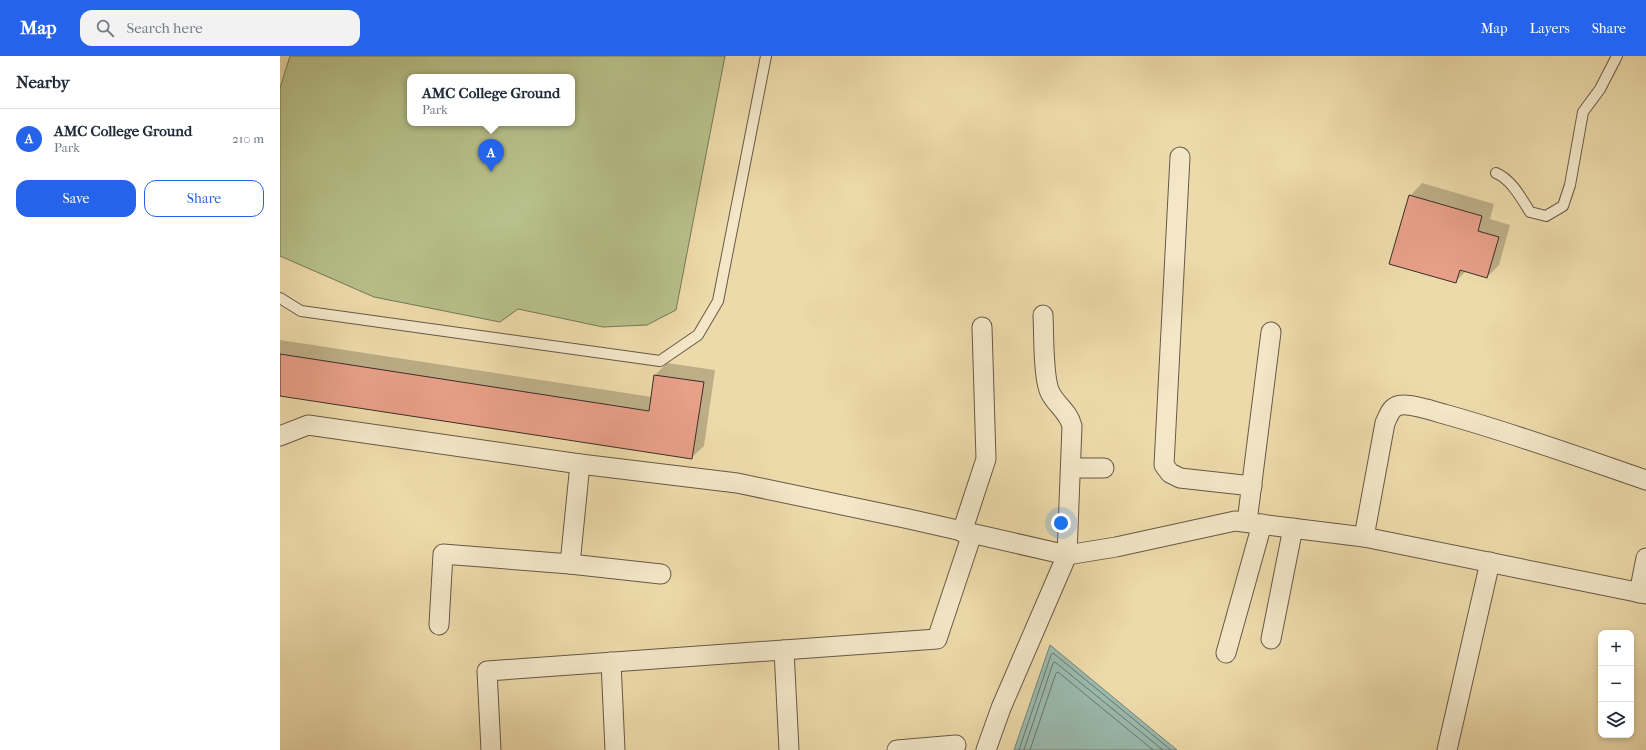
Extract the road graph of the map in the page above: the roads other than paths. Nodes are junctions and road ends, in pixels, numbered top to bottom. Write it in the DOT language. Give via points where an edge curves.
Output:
graph roads {
  1 [pos="766,56"];
  2 [pos="1618,56"];
  3 [pos="1180,157"];
  4 [pos="1496,173"];
  5 [pos="280,298"];
  6 [pos="1043,315"];
  7 [pos="982,327"];
  8 [pos="1271,332"];
  9 [pos="280,436"];
  10 [pos="580,464"];
  11 [pos="1071,468"];
  12 [pos="1104,468"];
  13 [pos="1646,480"];
  14 [pos="1252,486"];
  15 [pos="1255,523"];
  16 [pos="1293,528"];
  17 [pos="967,533"];
  18 [pos="1364,537"];
  19 [pos="1067,555"];
  20 [pos="1646,558"];
  21 [pos="1490,562"];
  22 [pos="570,564"];
  23 [pos="661,574"];
  24 [pos="1642,593"];
  25 [pos="439,625"];
  26 [pos="1271,638"];
  27 [pos="784,650"];
  28 [pos="1226,653"];
  29 [pos="611,662"];
  30 [pos="956,745"];
  31 [pos="491,750"];
  32 [pos="615,750"];
  33 [pos="789,750"];
  34 [pos="897,750"];
  35 [pos="986,750"];
  36 [pos="1446,750"];
  1 -- 5 [label="lane" via="718,302 698,336 660,361 301,311"];
  2 -- 4 [label="lane" via="1584,112 1570,185 1563,206 1546,216 1530,212 1518,193"];
  3 -- 14 [label="street" via="1164,465 1170,473 1180,478"];
  6 -- 11 [label="street" via="1049,390 1070,418 1072,426"];
  7 -- 17 [label="street" via="986,460"];
  8 -- 14 [label="street"];
  9 -- 10 [label="street" via="308,426"];
  10 -- 17 [label="street" via="737,483"];
  10 -- 22 [label="street"];
  11 -- 12 [label="street"];
  11 -- 19 [label="street"];
  13 -- 18 [label="street" via="1496,428 1429,410 1406,405 1398,406 1391,411 1385,423"];
  14 -- 15 [label="street"];
  15 -- 16 [label="street"];
  15 -- 19 [label="street" via="1235,521"];
  15 -- 28 [label="street"];
  16 -- 18 [label="street"];
  16 -- 26 [label="street"];
  17 -- 19 [label="street"];
  17 -- 27 [label="street" via="937,639"];
  18 -- 21 [label="street"];
  19 -- 35 [label="street" via="1001,708"];
  20 -- 24 [label="street"];
  21 -- 24 [label="street"];
  21 -- 36 [label="street"];
  22 -- 23 [label="street"];
  22 -- 25 [label="street" via="443,554"];
  27 -- 29 [label="street"];
  27 -- 33 [label="street"];
  29 -- 31 [label="street" via="487,671"];
  29 -- 32 [label="street"];
  30 -- 34 [label="street"];
}
